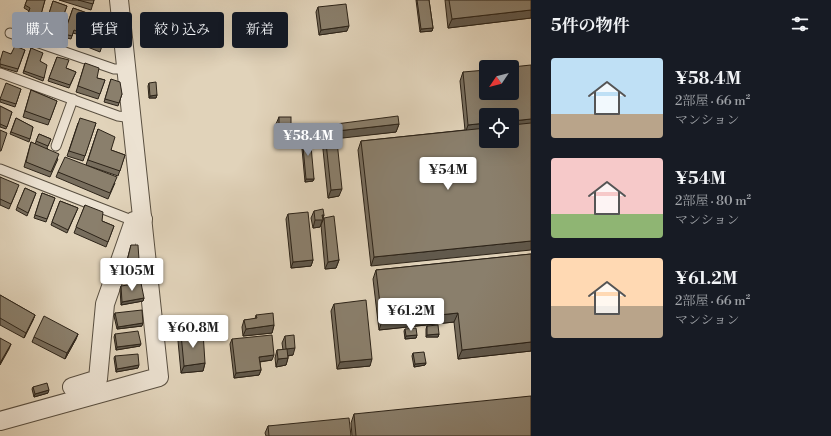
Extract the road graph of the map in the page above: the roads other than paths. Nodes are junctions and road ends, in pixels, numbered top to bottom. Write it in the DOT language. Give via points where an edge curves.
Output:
graph roads {
  1 [pos="119,0"];
  2 [pos="10,33"];
  3 [pos="127,69"];
  4 [pos="0,73"];
  5 [pos="73,99"];
  6 [pos="132,118"];
  7 [pos="56,146"];
  8 [pos="0,169"];
  9 [pos="138,220"];
  10 [pos="72,387"];
  11 [pos="0,421"];
  1 -- 3 [label="street"];
  2 -- 3 [label="lane" via="114,69"];
  3 -- 6 [label="street"];
  4 -- 5 [label="lane"];
  5 -- 6 [label="lane" via="118,116"];
  5 -- 7 [label="lane"];
  6 -- 9 [label="street"];
  8 -- 9 [label="lane"];
  9 -- 10 [label="street" via="104,304 98,379"];
  9 -- 11 [label="street" via="159,377"];
}
